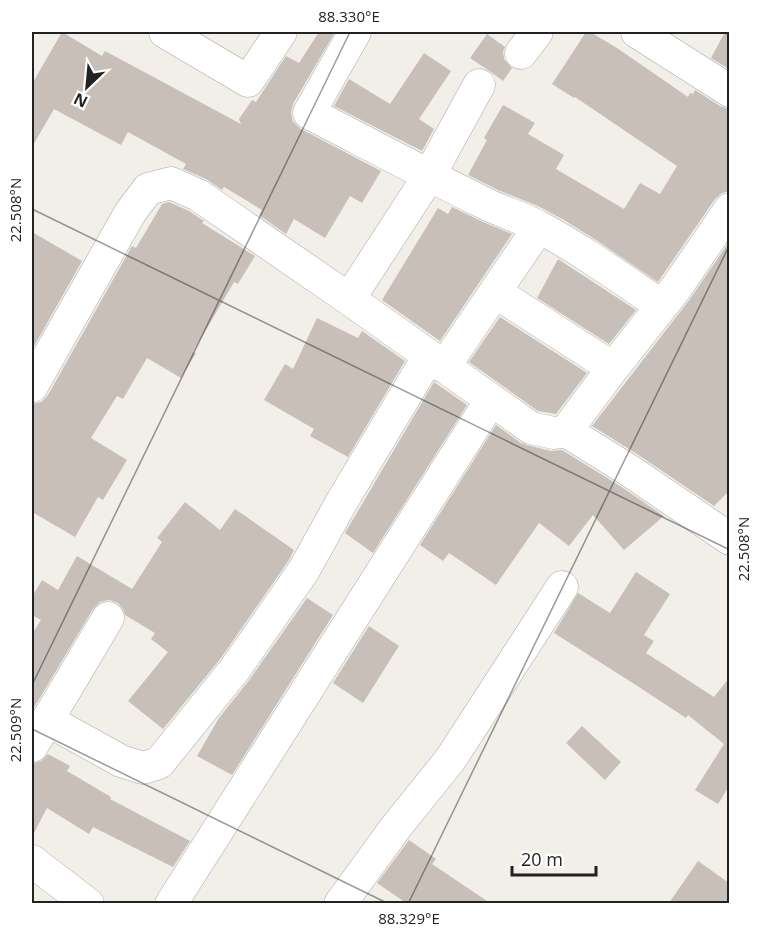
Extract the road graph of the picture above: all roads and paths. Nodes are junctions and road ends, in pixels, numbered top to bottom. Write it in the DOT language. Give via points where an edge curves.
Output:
graph roads {
  1 [pos="165,32"];
  2 [pos="281,32"];
  3 [pos="355,32"];
  4 [pos="637,32"];
  5 [pos="478,85"];
  6 [pos="729,91"];
  7 [pos="429,176"];
  8 [pos="729,209"];
  9 [pos="538,227"];
  10 [pos="495,292"];
  11 [pos="349,299"];
  12 [pos="662,306"];
  13 [pos="436,362"];
  14 [pos="613,368"];
  15 [pos="32,386"];
  16 [pos="491,400"];
  17 [pos="566,431"];
  18 [pos="729,538"];
  19 [pos="562,587"];
  20 [pos="108,618"];
  21 [pos="39,733"];
  22 [pos="32,861"];
  23 [pos="88,903"];
  24 [pos="171,903"];
  25 [pos="340,903"];
  1 -- 2 [label="street" via="248,81"];
  3 -- 7 [label="street" via="309,113"];
  4 -- 6 [label="street"];
  5 -- 7 [label="street"];
  7 -- 9 [label="street"];
  7 -- 11 [label="street"];
  8 -- 12 [label="street"];
  9 -- 10 [label="street"];
  9 -- 12 [label="street"];
  10 -- 13 [label="street"];
  10 -- 14 [label="street"];
  11 -- 13 [label="street"];
  11 -- 15 [label="street" via="198,195 171,183 148,189 130,213"];
  12 -- 14 [label="street"];
  13 -- 16 [label="street"];
  13 -- 21 [label="street" via="341,503 304,570 235,669 159,763 143,768"];
  14 -- 17 [label="street"];
  16 -- 17 [label="street" via="531,428 554,433"];
  16 -- 24 [label="street"];
  17 -- 18 [label="street"];
  19 -- 25 [label="street" via="450,760"];
  20 -- 21 [label="street"];
  22 -- 23 [label="street"];
}
